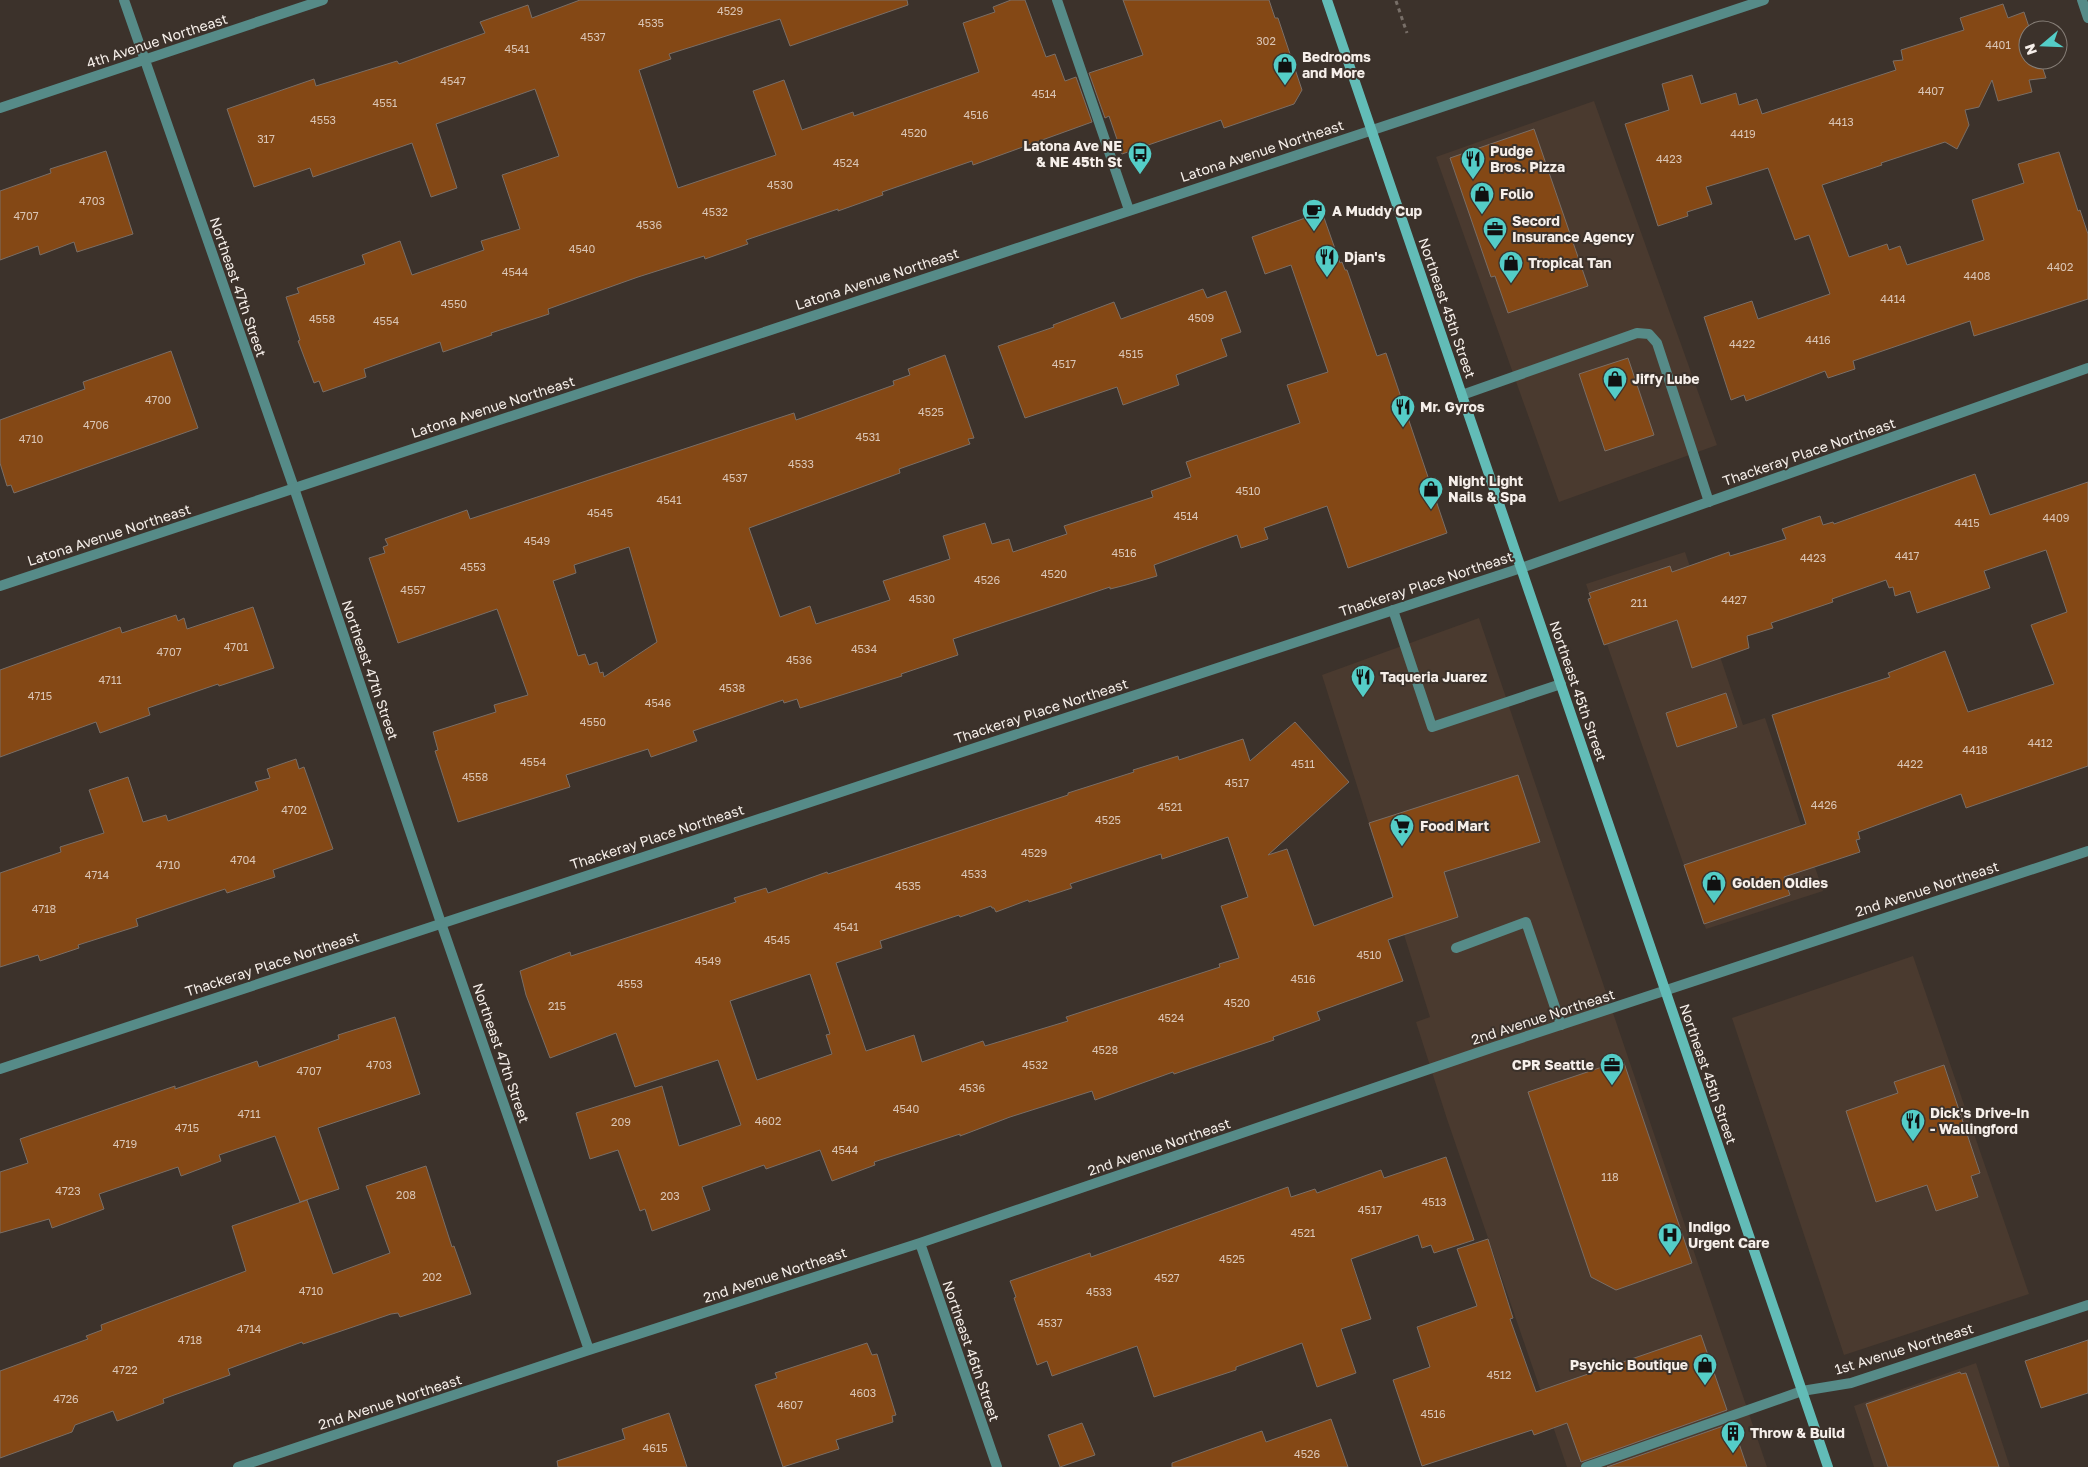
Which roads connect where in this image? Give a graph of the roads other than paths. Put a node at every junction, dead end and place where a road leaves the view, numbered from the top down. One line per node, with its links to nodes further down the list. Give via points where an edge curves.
1 (124, 0): 8 (street, Northeast 47th Street)
2 (323, 0): 8 (street, 4th Avenue Northeast)
3 (1057, 0): 11 (street)
4 (1328, 0): 10 (main road, Northeast 45th Street)
5 (1764, 0): 10 (street, Latona Avenue Northeast)
6 (2082, 0): 7 (street)
7 (2088, 18)
8 (144, 60): 9 (street, 4th Avenue Northeast); 14 (street, Northeast 47th Street)
9 (0, 108)
10 (1371, 129): 11 (street, Latona Avenue Northeast); 13 (main road, Northeast 45th Street)
11 (1129, 210): 14 (street, Latona Avenue Northeast)
12 (2088, 368): 15 (street, Thackeray Place Northeast)
13 (1462, 395): 15 (street, via 1637,333 1649,334 1657,343); 16 (main road, Northeast 45th Street)
14 (294, 488): 17 (street, Latona Avenue Northeast); 21 (street, Northeast 47th Street)
15 (1709, 502): 16 (street, Thackeray Place Northeast)
16 (1521, 568): 18 (street, Thackeray Place Northeast); 19 (main road, Northeast 45th Street)
17 (0, 586)
18 (1393, 610): 19 (street, via 1432,727); 21 (street, Thackeray Place Northeast)
19 (1561, 684): 23 (main road, Northeast 45th Street)
20 (2088, 851): 23 (street, 2nd Avenue Northeast)
21 (441, 923): 25 (street, Thackeray Place Northeast); 28 (street, Northeast 47th Street)
22 (1456, 948): 24 (street, via 1526,922)
23 (1665, 991): 24 (street, 2nd Avenue Northeast); 29 (main road, Northeast 45th Street)
24 (1561, 1025): 26 (street, 2nd Avenue Northeast)
25 (0, 1069)
26 (920, 1243): 28 (street, 2nd Avenue Northeast); 31 (street, Northeast 46th Street)
27 (2088, 1306): 29 (street, 1st Avenue Northeast, via 1850,1383)
28 (589, 1350): 30 (street, 2nd Avenue Northeast)
29 (1802, 1390): 32 (street, 1st Avenue Northeast); 33 (main road, Northeast 45th Street)
30 (238, 1467)
31 (996, 1467)
32 (1586, 1467)
33 (1828, 1467)

